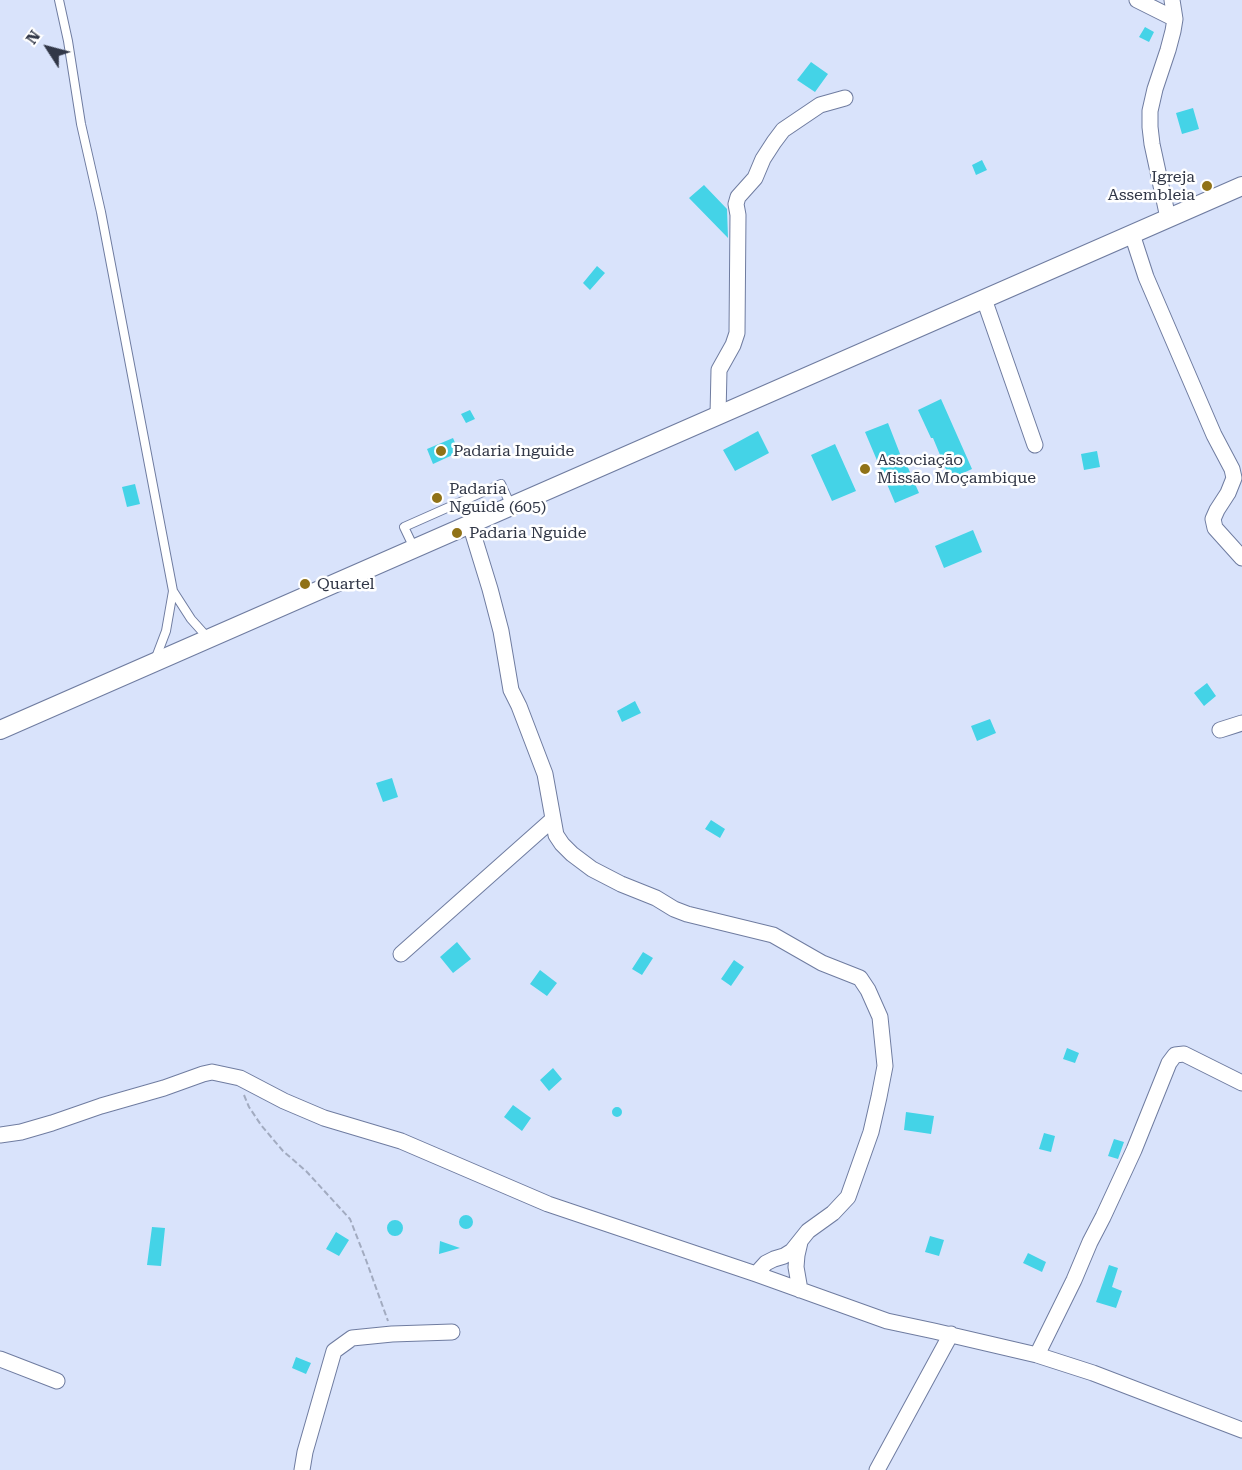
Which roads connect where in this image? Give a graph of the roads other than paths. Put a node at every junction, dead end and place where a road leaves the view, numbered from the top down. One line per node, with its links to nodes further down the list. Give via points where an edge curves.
1 (59, 0): 15 (lane)
2 (1137, 0): 3 (street)
3 (1175, 7): 6 (street, via 1149,127)
4 (845, 98): 9 (street, via 820,105 783,130 755,178 738,197 737,333 719,370)
5 (1242, 186): 6 (street)
6 (1168, 218): 7 (street)
7 (1132, 234): 8 (street); 14 (street, via 1146,277 1232,469 1234,478 1213,519 1215,528)
8 (984, 299): 9 (street); 10 (street)
9 (718, 415): 11 (street)
10 (1035, 445)
11 (511, 506): 12 (street); 13 (lane, via 501,484 404,527)
12 (470, 524): 13 (street); 21 (street, via 501,631 511,690 545,774)
13 (414, 548): 16 (street)
14 (1242, 558)
15 (173, 591): 16 (lane); 17 (lane, via 166,631)
16 (208, 639): 17 (street)
17 (155, 662): 19 (street)
18 (1242, 723): 20 (street)
19 (0, 730)
20 (1220, 730)
21 (553, 819): 22 (street); 25 (street, via 562,844 592,869 687,914 773,935 822,963 860,978 868,990 880,1017 885,1066 871,1132 848,1197)
22 (401, 954)
23 (1242, 1083): 30 (street, via 1184,1054 1175,1055)
24 (0, 1135): 26 (street, via 52,1123 212,1072 240,1078 324,1118 401,1141 548,1204)
25 (801, 1239): 26 (street, via 792,1251 766,1263); 27 (street, via 796,1267)
26 (756, 1274): 27 (street)
27 (800, 1290): 29 (street, via 887,1321)
28 (452, 1332): 34 (street, via 352,1338 334,1351)
29 (951, 1334): 30 (street); 35 (street)
30 (1037, 1355): 33 (street)
31 (0, 1359): 32 (street)
32 (57, 1381)
33 (1242, 1430)
34 (302, 1470)
35 (877, 1470)

